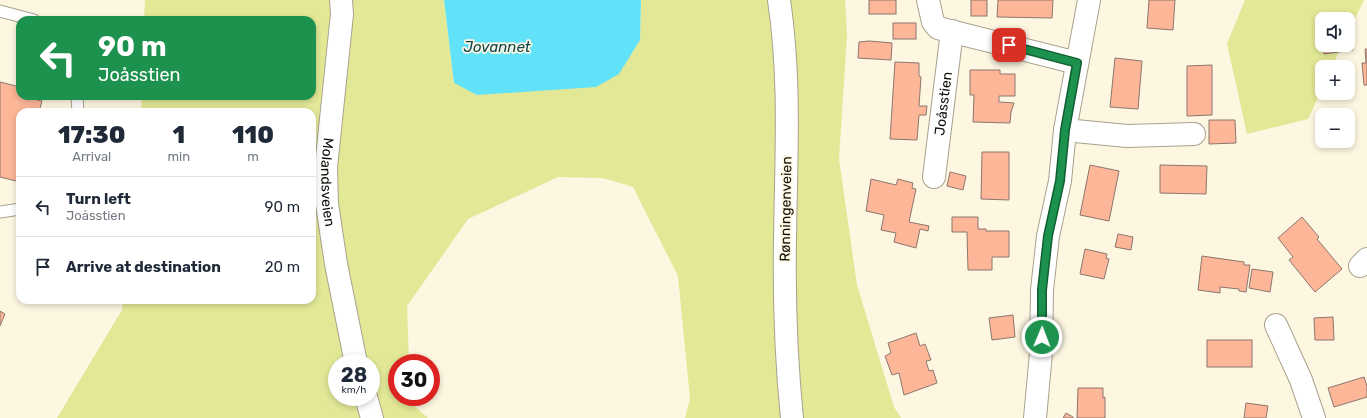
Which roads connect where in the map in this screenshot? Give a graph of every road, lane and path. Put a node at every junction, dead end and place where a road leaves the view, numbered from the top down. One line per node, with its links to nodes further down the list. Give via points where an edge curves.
1 (341, 0): 15 (street, Molandsveien, via 342,14 326,167 327,204)
2 (778, 0): 18 (street, Rønningenveien, via 784,35 788,126 785,335)
3 (928, 0): 7 (street, via 933,22 938,28)
4 (1089, 0): 8 (street)
5 (0, 11): 6 (lane)
6 (19, 16)
7 (952, 31): 8 (street); 11 (street, Joåsstien)
8 (1077, 63): 9 (street)
9 (1065, 130): 10 (street, via 1127,136); 19 (street, via 1060,181 1048,236 1042,290 1041,353)
10 (1194, 134)
11 (934, 177)
12 (16, 210): 13 (lane)
13 (0, 212)
14 (1276, 326): 20 (street, via 1301,380)
15 (354, 354)
16 (369, 406): 17 (street)
17 (372, 418)
18 (792, 418)
19 (1035, 418)
20 (1314, 418)

